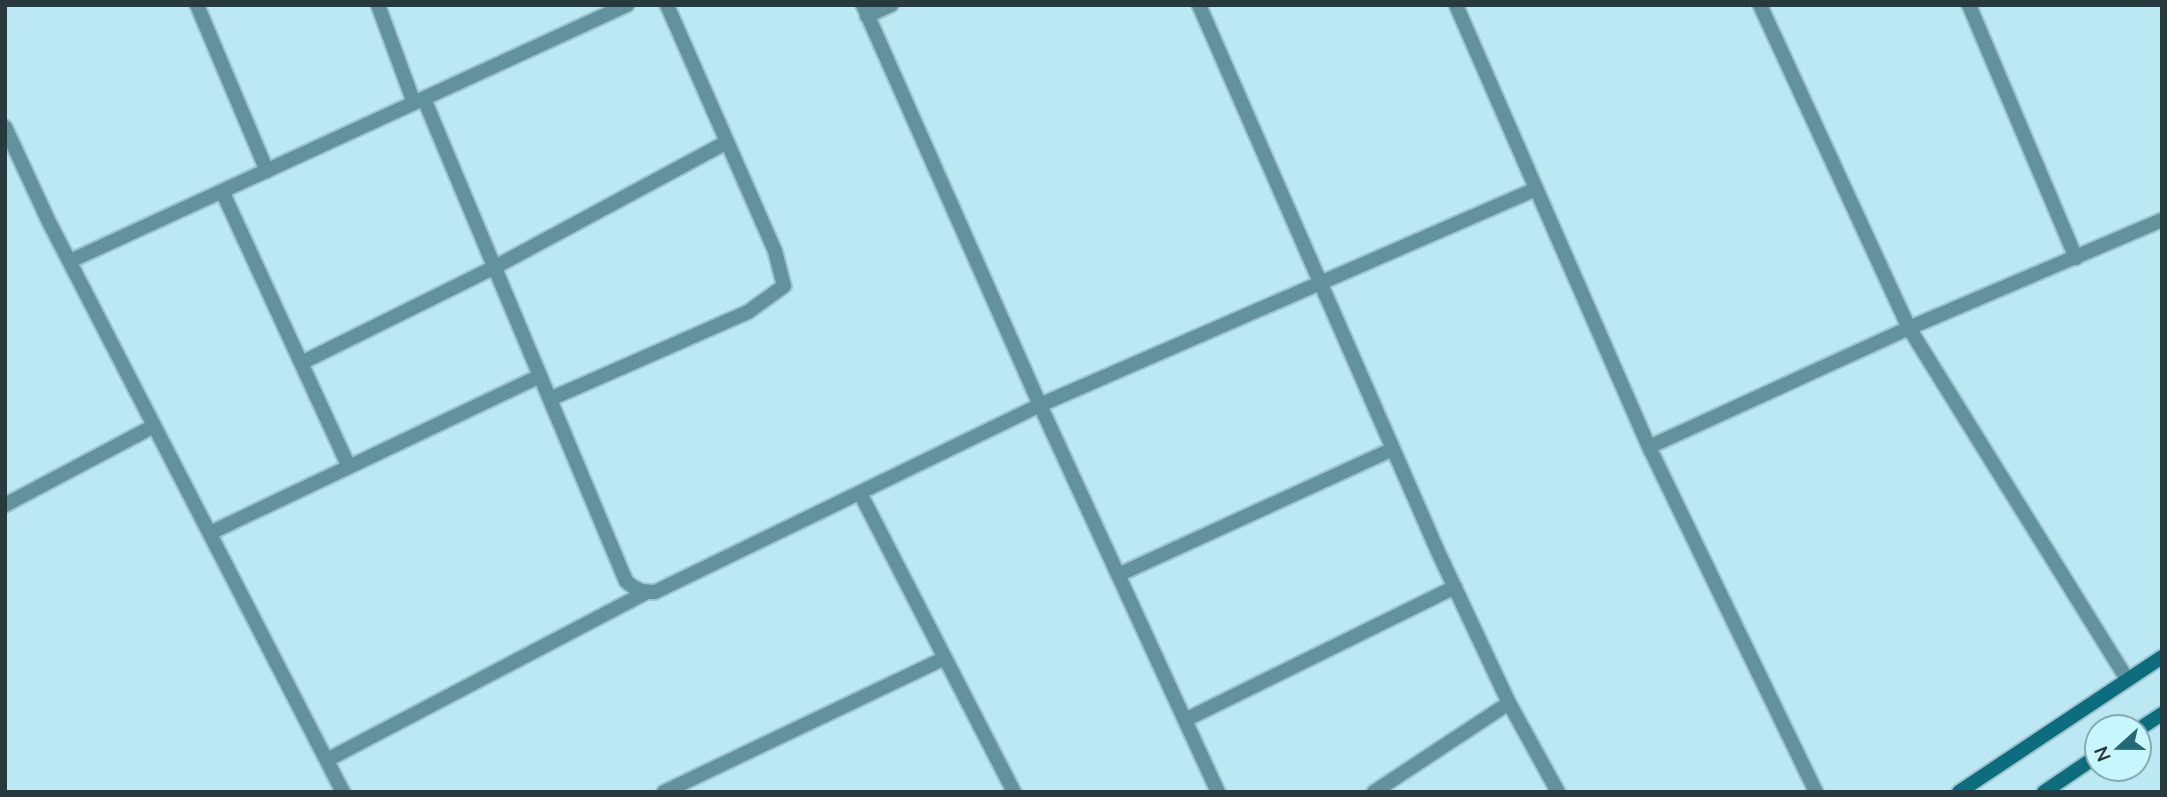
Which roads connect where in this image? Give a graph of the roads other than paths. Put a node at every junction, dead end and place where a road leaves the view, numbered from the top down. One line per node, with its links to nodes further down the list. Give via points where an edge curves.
1 (197, 5): 14 (street)
2 (378, 5): 11 (street)
3 (627, 5): 11 (street)
4 (667, 5): 13 (street)
5 (891, 5): 10 (street)
6 (1199, 5): 21 (street)
7 (1456, 5): 15 (street)
8 (1760, 5): 22 (street)
9 (1969, 5): 18 (street)
10 (865, 11): 26 (street)
11 (419, 101): 14 (street); 20 (street)
12 (5, 127): 19 (street)
13 (727, 142): 20 (street); 25 (street, via 775,251 784,286 748,312)
14 (267, 171): 16 (street)
15 (1536, 189): 21 (street); 28 (street)
16 (222, 191): 19 (street); 23 (street)
17 (2162, 220): 18 (street)
18 (2076, 258): 22 (street)
19 (70, 261): 27 (street)
20 (495, 267): 23 (street); 24 (street)
21 (1321, 284): 26 (street); 29 (street)
22 (1909, 328): 28 (street); 39 (street)
23 (302, 363): 30 (street)
24 (540, 376): 25 (street); 30 (street)
25 (550, 399): 36 (street, via 625,581 635,590)
26 (1040, 405): 31 (street); 34 (street)
27 (154, 426): 32 (street); 33 (street)
28 (1649, 447): 50 (street)
29 (1393, 449): 34 (street); 35 (street)
30 (349, 467): 33 (street)
31 (860, 493): 36 (street); 38 (street)
32 (5, 505)
33 (210, 533): 42 (street)
34 (1118, 575): 41 (street)
35 (1455, 586): 40 (street); 41 (street)
36 (647, 592): 42 (street)
37 (2162, 657): 39 (main road)
38 (945, 658): 45 (street); 46 (street)
39 (2127, 679): 51 (main road)
40 (1509, 703): 48 (street); 49 (street)
41 (1185, 720): 47 (street)
42 (327, 760): 44 (street)
43 (2083, 766): 52 (main road)
44 (342, 791)
45 (664, 792)
46 (1014, 792)
47 (1218, 792)
48 (1374, 792)
49 (1558, 792)
50 (1816, 792)
51 (1959, 792)
52 (2044, 792)

